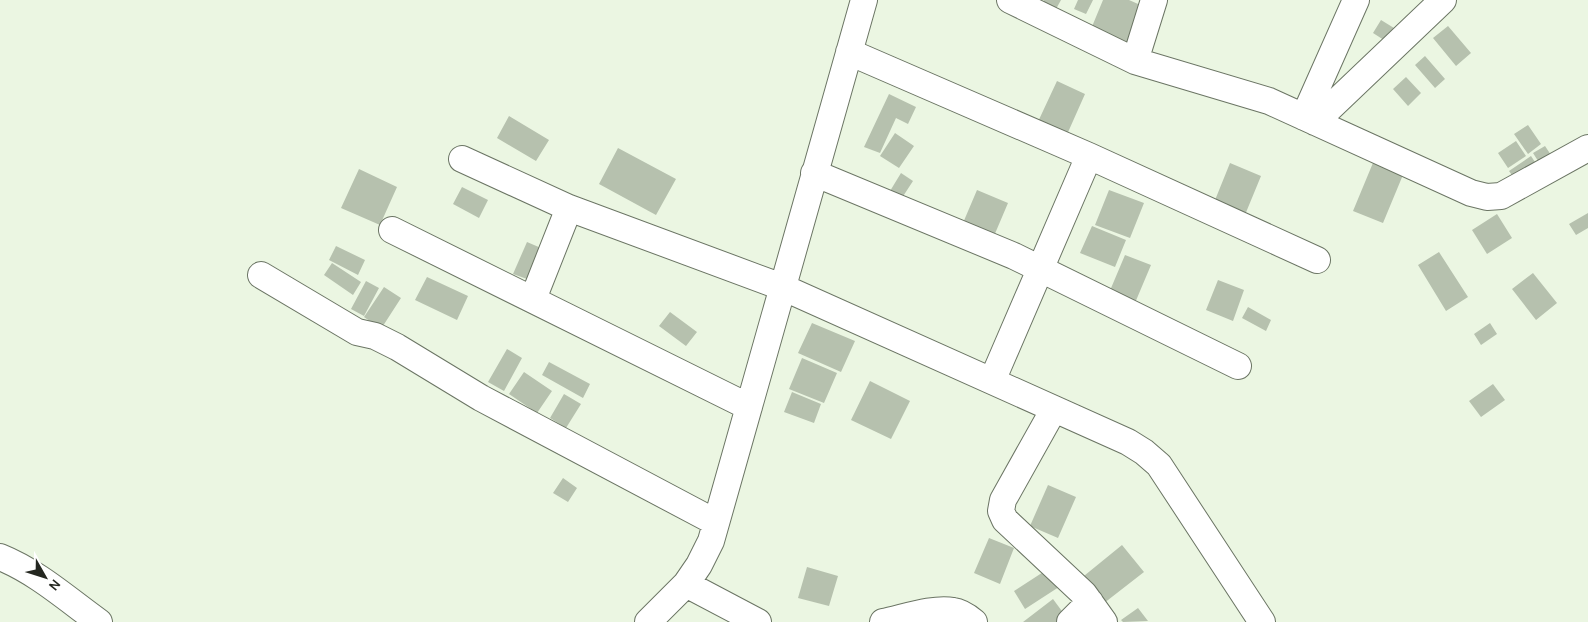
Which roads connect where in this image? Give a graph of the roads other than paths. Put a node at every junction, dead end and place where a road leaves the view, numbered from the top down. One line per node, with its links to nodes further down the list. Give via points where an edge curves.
1 (864, 0): 6 (street)
2 (1010, 0): 7 (street)
3 (1154, 0): 7 (street)
4 (1356, 0): 8 (street)
5 (1443, 0): 8 (street)
6 (849, 52): 10 (street); 12 (street)
7 (1135, 61): 8 (street, via 1269,101)
8 (1310, 120): 9 (street, via 1471,193 1488,197 1501,196)
9 (1588, 148)
10 (1089, 156): 15 (street); 16 (street)
11 (462, 158): 13 (street)
12 (814, 173): 16 (street); 18 (street)
13 (569, 208): 18 (street); 19 (street)
14 (392, 230): 19 (street)
15 (1316, 260)
16 (1041, 269): 20 (street); 21 (street)
17 (261, 275): 24 (street, via 357,332 375,336 397,347 481,398)
18 (782, 287): 21 (street); 22 (street)
19 (533, 299): 22 (street)
20 (1238, 366)
21 (992, 381): 23 (street)
22 (749, 407): 24 (street)
23 (1054, 409): 27 (street, via 1003,500 1001,510 1005,520 1084,594); 28 (street, via 1128,442 1159,465)
24 (715, 522): 26 (street, via 700,565)
25 (0, 558): 29 (street, via 38,577)
26 (686, 584): 30 (street); 31 (street)
27 (1097, 612): 34 (street)
28 (1260, 621)
29 (99, 622)
30 (648, 622)
31 (758, 622)
32 (883, 622): 33 (street, via 936,610 954,611)
33 (974, 622)
34 (1070, 622)

